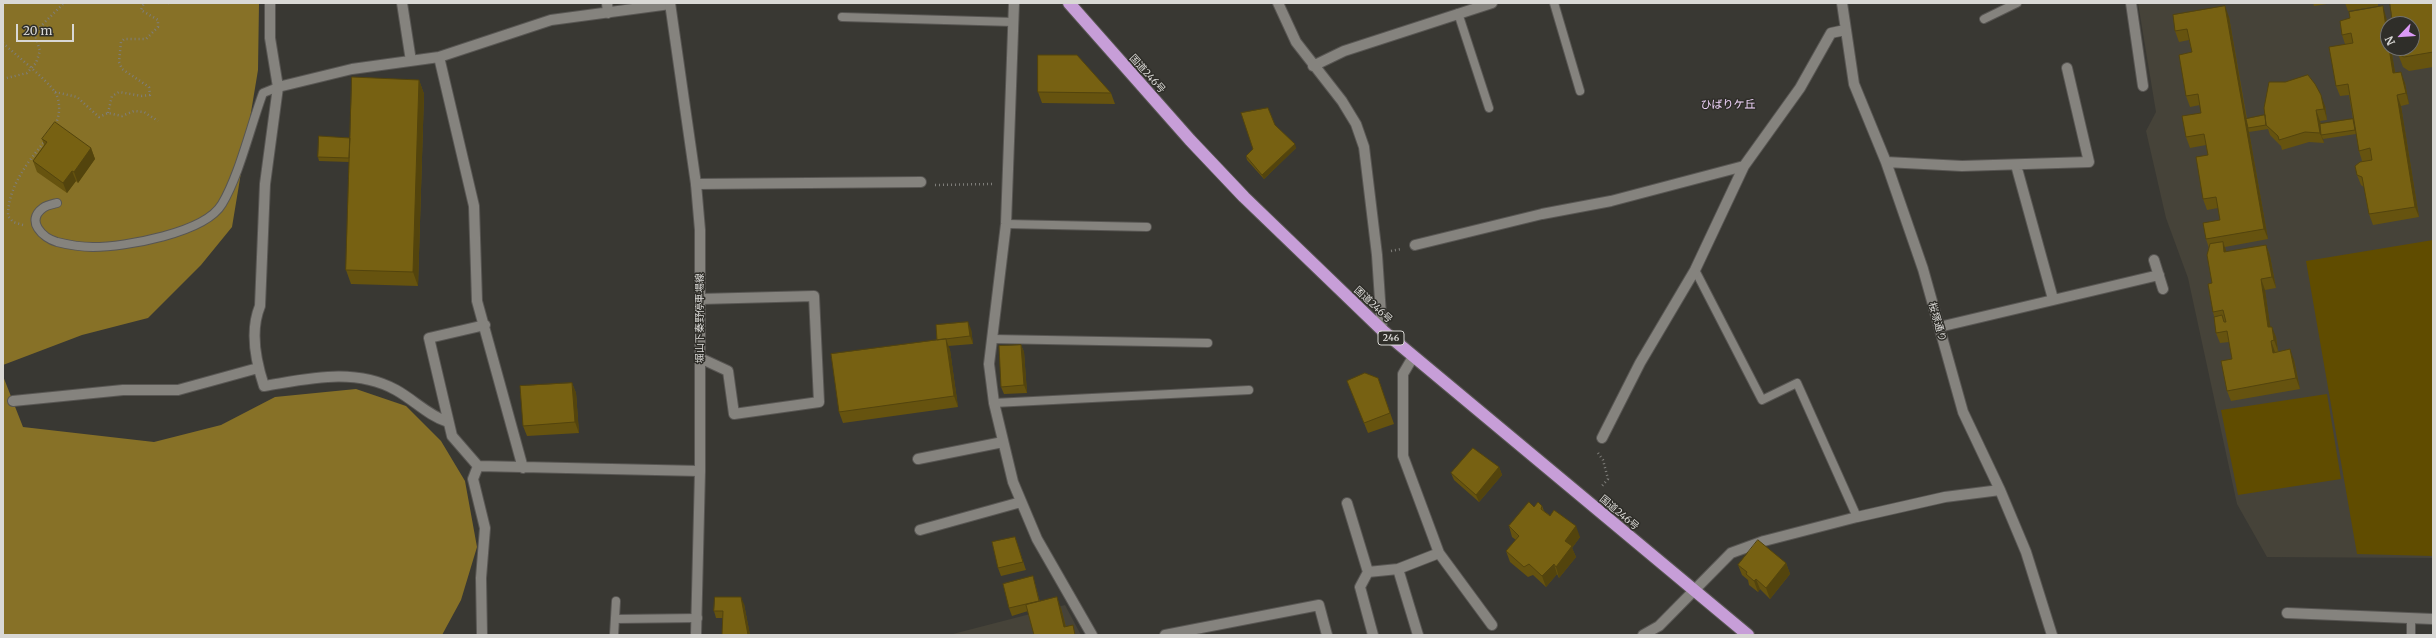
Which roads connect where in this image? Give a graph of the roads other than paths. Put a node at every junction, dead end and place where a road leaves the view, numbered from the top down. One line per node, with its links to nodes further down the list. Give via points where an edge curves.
1 (270, 3): 23 (street, via 270,38)
2 (402, 3): 19 (street)
3 (670, 3): 12 (street); 30 (street, 堀山下秦野停車場線)
4 (1014, 3): 16 (street)
5 (1069, 3): 43 (highway, 国道246号 / 246, via 1206,157)
6 (1278, 3): 20 (street, via 1296,42)
7 (1492, 3): 13 (street)
8 (1554, 3): 24 (lane)
9 (1842, 3): 17 (street, 桜塚通り)
10 (2017, 3): 15 (lane)
11 (2131, 3): 22 (street)
12 (607, 8): 18 (street, via 551,20)
13 (1458, 13): 20 (street, via 1344,51); 25 (lane)
14 (842, 17): 16 (lane)
15 (1984, 19)
16 (1013, 22): 32 (street)
17 (1845, 30): 26 (street, 桜塚通り, via 1854,84); 28 (street, via 1831,33 1800,88)
18 (439, 57): 19 (street); 41 (street, via 474,206 477,301)
19 (411, 61): 23 (street, via 352,70)
20 (1313, 66): 43 (street, via 1342,101 1356,124 1364,147 1377,255)
21 (2067, 68): 27 (street, via 2089,162)
22 (2143, 86)
23 (278, 87): 31 (lane, via 263,93 222,205 211,216 192,226 143,241 94,247 73,246 41,234 36,225 36,215 43,208); 48 (street, via 265,184 260,306 254,319)
24 (1580, 91)
25 (1489, 108)
26 (1886, 162): 27 (street, via 1962,166); 42 (street, 桜塚通り, via 1923,269)
27 (2016, 165): 40 (street)
28 (1744, 166): 34 (street, via 1611,201 1542,214); 36 (street)
29 (925, 183): 30 (street)
30 (696, 184): 39 (street, 堀山下秦野停車場線, via 700,230)
31 (57, 203)
32 (1006, 224): 33 (lane); 44 (street)
33 (1147, 227)
34 (1415, 245)
35 (2154, 260): 37 (street)
36 (1695, 270): 53 (street, via 1640,363); 62 (lane, via 1762,400 1797,384)
37 (2159, 274): 38 (street); 40 (street)
38 (2163, 289)
39 (700, 299): 46 (street, 堀山下秦野停車場線); 46 (street, via 814,296 819,402 734,414 728,371)
40 (2053, 299): 42 (street)
41 (485, 325): 52 (street, via 429,338); 57 (street)
42 (1939, 327): 59 (street, 桜塚通り, via 1963,412)
43 (1382, 330): 47 (highway, 国道246号 / 246)
44 (992, 339): 45 (lane); 51 (street, via 989,364)
45 (1208, 343)
46 (700, 358): 58 (street, 堀山下秦野停車場線)
47 (1413, 358): 64 (street, via 1404,374 1403,456); 67 (highway, 国道246号 / 246)
48 (258, 368): 50 (street, via 178,390 123,390); 52 (street, via 264,386 324,376 354,376 385,384 413,399 435,418)
49 (1249, 390): 51 (lane)
50 (13, 401)
51 (994, 403): 54 (street)
52 (448, 422): 56 (street, via 452,436)
53 (1602, 438)
54 (1003, 442): 55 (street); 60 (street)
55 (918, 459)
56 (478, 466): 57 (street); 75 (street, via 473,479 485,528 481,578)
57 (523, 468): 58 (street)
58 (700, 471): 71 (street, 堀山下秦野停車場線)
59 (2000, 490): 62 (street, via 1945,497); 85 (street, 桜塚通り, via 2026,552)
60 (1021, 502): 63 (street); 78 (street, via 1037,539)
61 (1347, 503): 66 (street)
62 (1857, 517): 67 (street, via 1764,541 1731,553)
63 (920, 530)
64 (1440, 554): 65 (street); 74 (street)
65 (1398, 569): 66 (street); 82 (street)
66 (1368, 572): 81 (street, via 1360,588)
67 (1694, 591): 83 (street, via 1659,626); 84 (highway, 国道246号 / 246)
68 (616, 601): 70 (lane)
69 (2287, 613): 72 (street)
70 (615, 618): 71 (lane); 76 (lane)
71 (698, 618): 77 (street, 堀山下秦野停車場線)
72 (2411, 619): 73 (street); 86 (lane)
73 (2433, 619)
74 (1492, 625)
75 (482, 635)
76 (614, 635)
77 (696, 635)
78 (1092, 635)
79 (1166, 635): 80 (street, via 1319,605)
80 (1327, 635)
81 (1373, 635)
82 (1418, 635)
83 (1643, 635)
84 (1748, 635)
85 (2052, 635)
86 (2411, 635)

